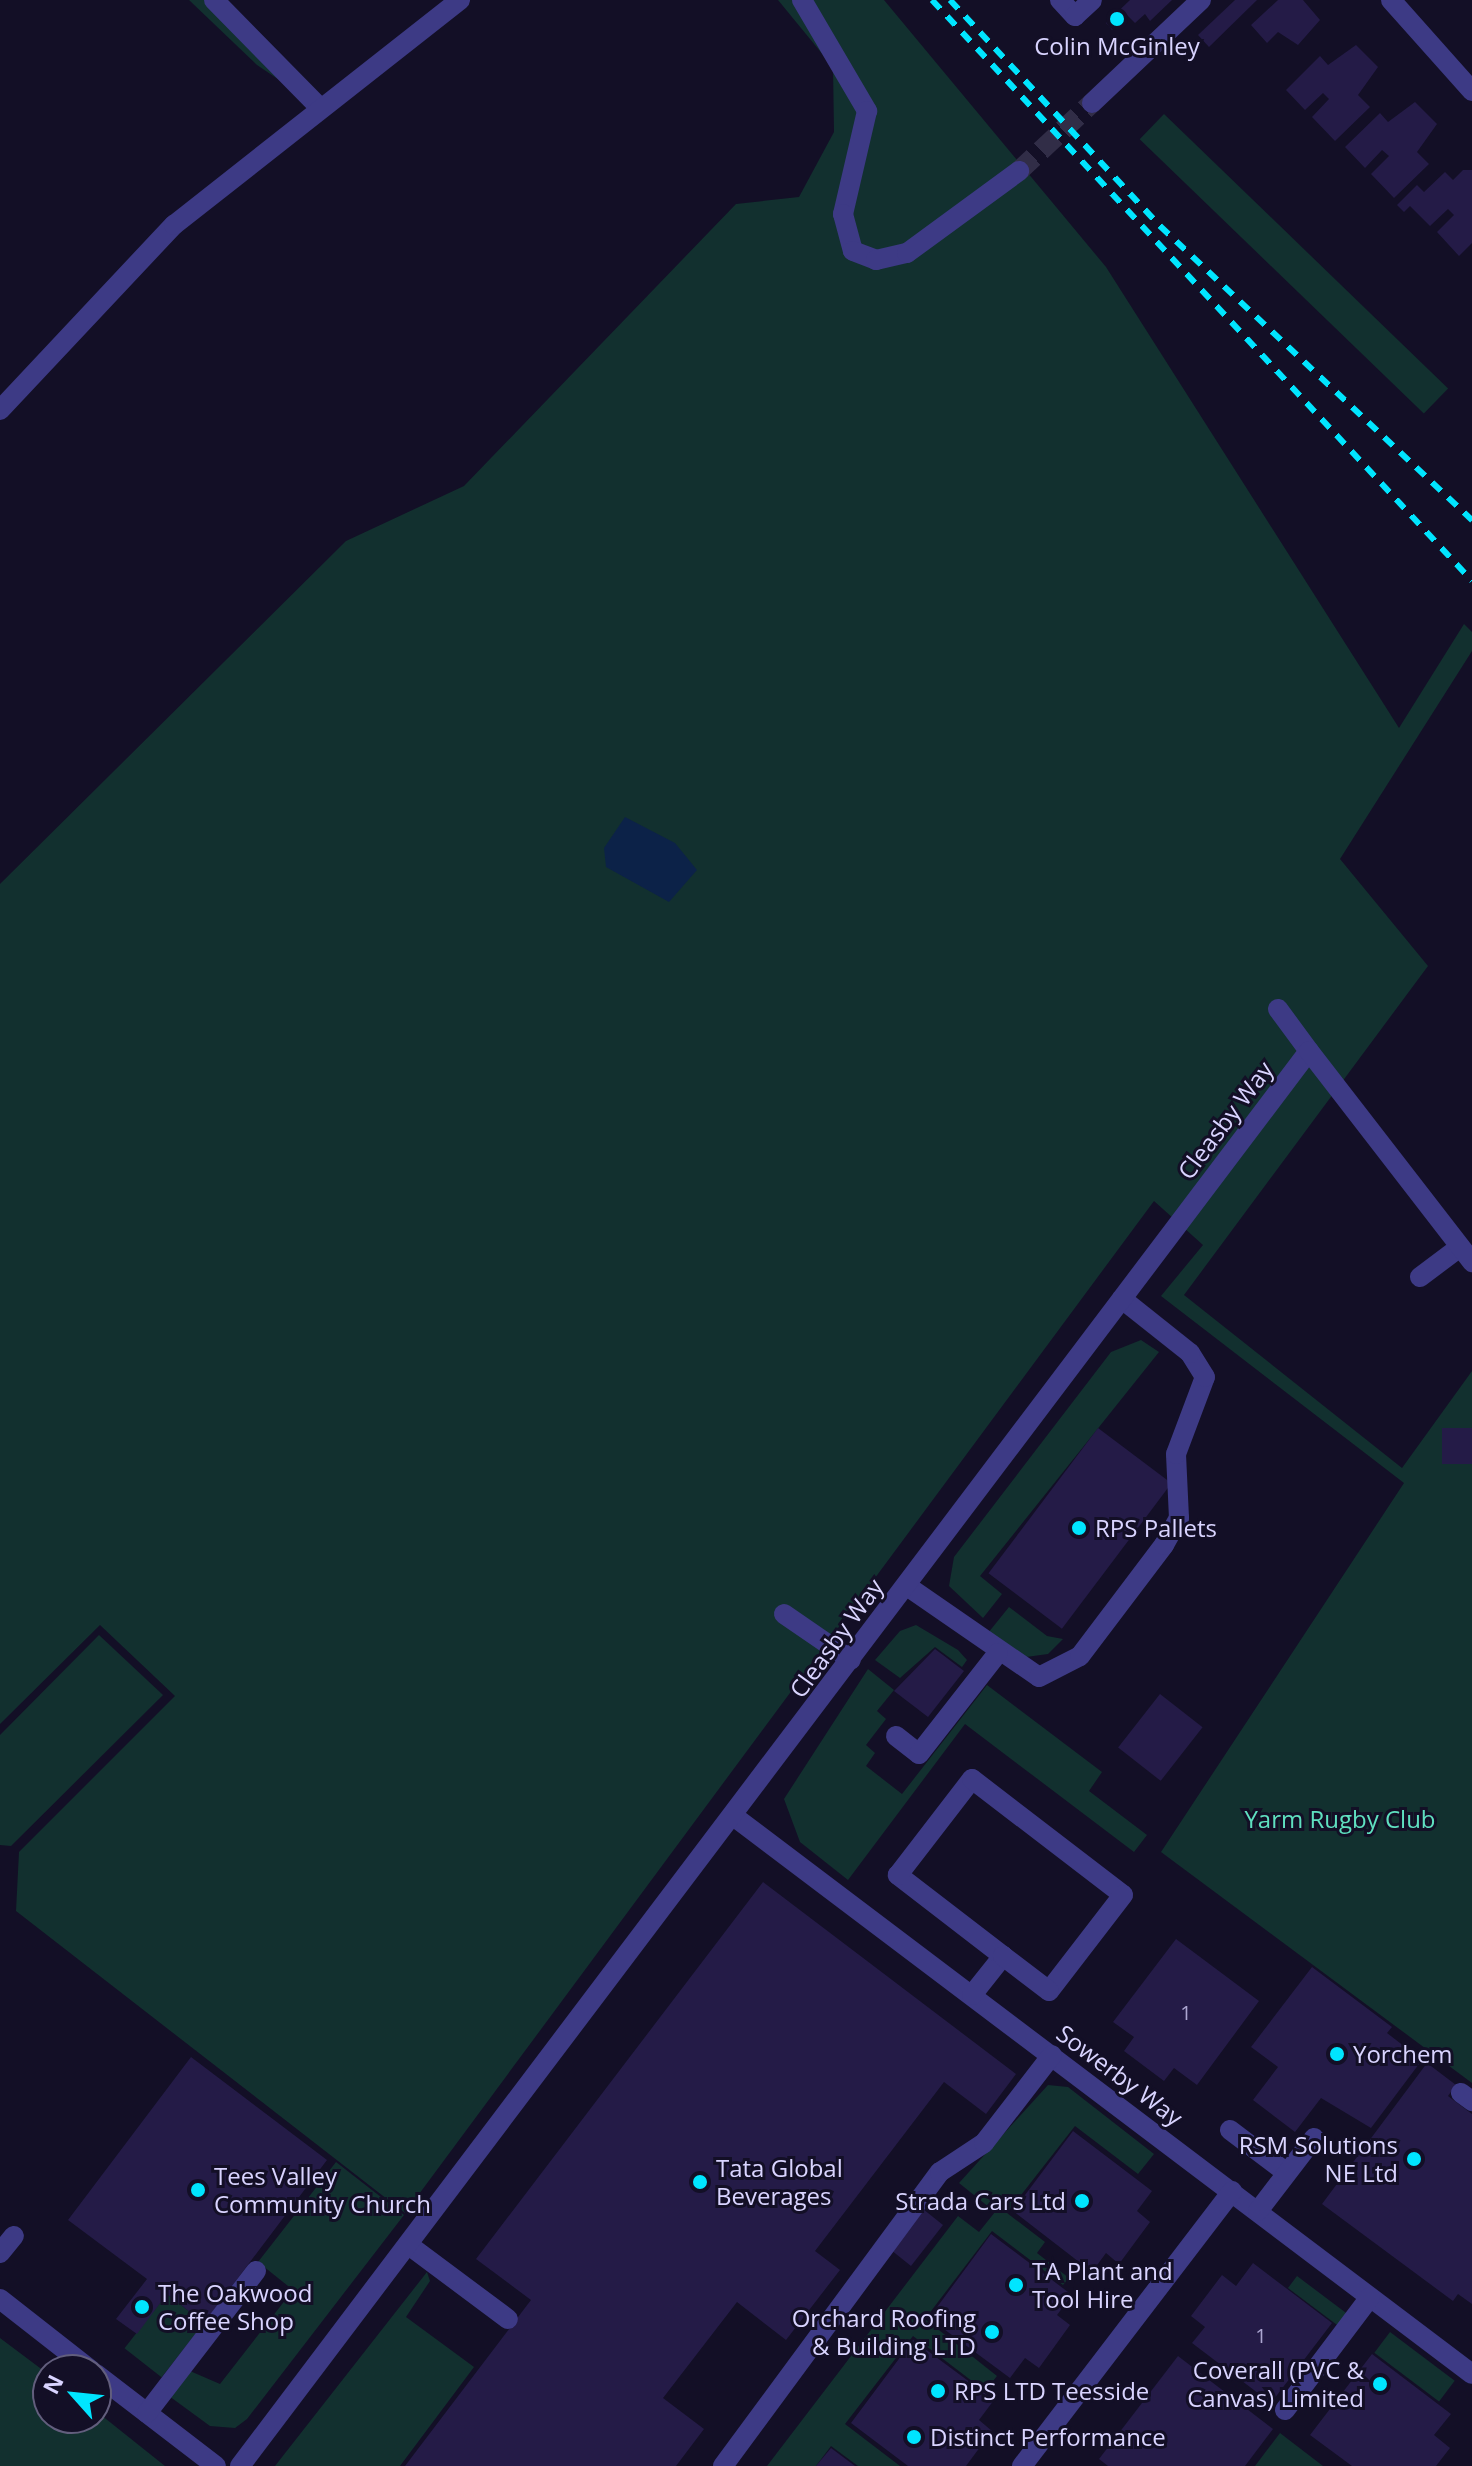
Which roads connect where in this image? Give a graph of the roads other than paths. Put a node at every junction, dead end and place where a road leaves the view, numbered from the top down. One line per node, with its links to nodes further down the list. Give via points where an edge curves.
1 (214, 0): 10 (street)
2 (460, 0): 10 (street)
3 (802, 0): 11 (street, via 867,111 843,214 853,251 876,260 907,253)
4 (1060, 0): 5 (street, via 1075,16)
5 (1092, 0)
6 (1201, 0): 9 (street)
7 (1391, 0): 8 (street)
8 (1472, 91)
9 (1092, 103)
10 (318, 106): 12 (street, via 174,225)
11 (1019, 171)
12 (0, 410)
13 (1278, 1009): 14 (street)
14 (1309, 1051): 15 (street); 17 (street, Cleasby Way)
15 (1466, 1254): 16 (street)
16 (1420, 1277)
17 (1122, 1299): 18 (street, Cleasby Way); 20 (street, via 1202,1365 1202,1397 1176,1454 1179,1518 1080,1656 1039,1677)
18 (907, 1586): 20 (street); 21 (street, Cleasby Way)
19 (784, 1614): 21 (street)
20 (998, 1653): 22 (street, via 919,1754)
21 (851, 1660): 23 (street, Cleasby Way)
22 (896, 1736)
23 (736, 1818): 25 (street, Sowerby Way); 33 (street, Cleasby Way)
24 (1003, 1956): 24 (street, via 898,1875 972,1779 1123,1895 1049,1991); 25 (street)
25 (972, 1995): 26 (street, Sowerby Way)
26 (1052, 2055): 30 (street, Sowerby Way); 46 (street, via 984,2143 940,2172)
27 (1230, 2130): 29 (street)
28 (1314, 2138): 29 (street)
29 (1287, 2173): 31 (street)
30 (1232, 2191): 31 (street, Sowerby Way); 47 (street)
31 (1258, 2211): 36 (street, Sowerby Way)
32 (14, 2236): 34 (street)
33 (410, 2246): 38 (street); 45 (street, Cleasby Way)
34 (0, 2253)
35 (256, 2271): 43 (street)
36 (1370, 2297): 40 (street, Sowerby Way); 42 (street)
37 (0, 2299): 39 (street)
38 (508, 2319)
39 (71, 2354)
40 (1468, 2364)
41 (112, 2386): 43 (street)
42 (1285, 2410)
43 (147, 2413): 44 (street)
44 (216, 2466)
45 (240, 2466)
46 (723, 2466)
47 (1022, 2466)

